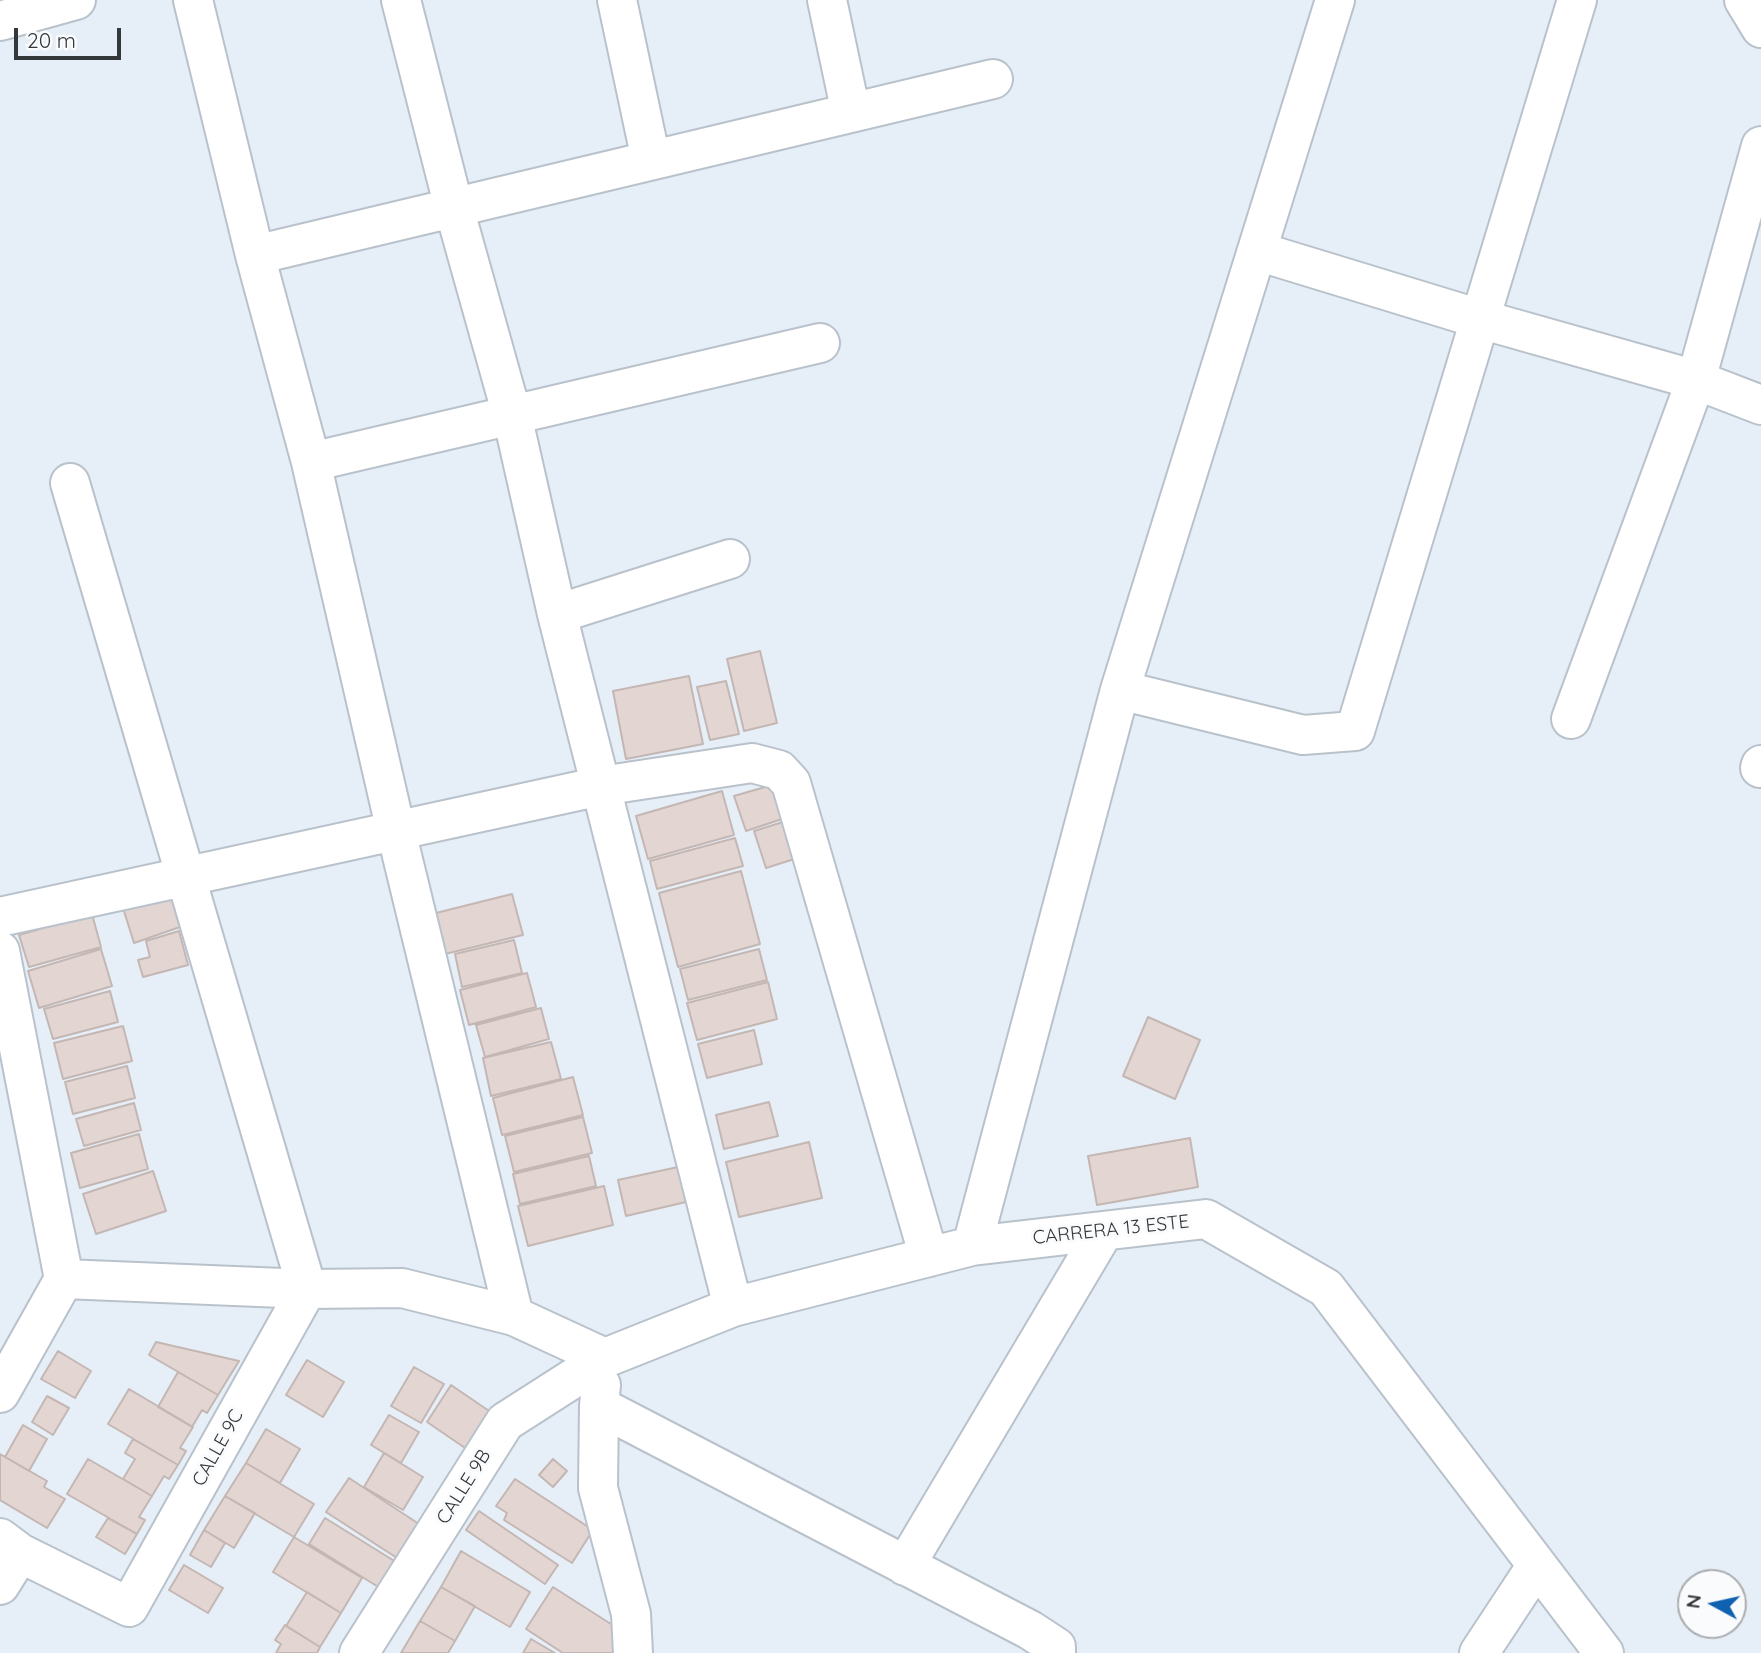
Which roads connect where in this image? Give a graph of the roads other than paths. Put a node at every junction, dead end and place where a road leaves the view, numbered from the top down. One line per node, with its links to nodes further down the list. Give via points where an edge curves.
1 (76, 0): 9 (street)
2 (193, 0): 17 (street)
3 (401, 0): 15 (street)
4 (617, 0): 14 (street)
5 (827, 0): 12 (street)
6 (1335, 0): 16 (street)
7 (1577, 0): 18 (street)
8 (1744, 0): 10 (street)
9 (0, 21)
10 (1761, 27)
11 (993, 79): 12 (street)
12 (851, 113): 14 (street)
13 (1761, 145): 20 (street)
14 (651, 160): 15 (street)
15 (454, 208): 17 (street); 22 (street)
16 (1257, 251): 18 (street); 27 (street)
17 (255, 255): 23 (street)
18 (1480, 319): 20 (street); 27 (street, via 1355,731 1303,735)
19 (820, 343): 22 (street)
20 (1696, 380): 21 (street); 28 (street)
21 (1761, 405)
22 (512, 415): 23 (street); 26 (street)
23 (311, 462): 30 (street)
24 (70, 483): 31 (street)
25 (730, 559): 26 (street)
26 (557, 614): 29 (street)
27 (1120, 690): 35 (street)
28 (1571, 719)
29 (601, 786): 30 (street); 36 (street, via 752,763 779,770 791,783); 39 (street)
30 (396, 831): 31 (street); 40 (street)
31 (184, 877): 32 (street); 38 (street)
32 (0, 917)
33 (0, 951): 37 (street)
34 (1104, 1231): 35 (street, CARRERA 13 ESTE); 45 (street, CARRERA 13 ESTE, via 1206,1219 1326,1288); 46 (street)
35 (972, 1246): 36 (street, CARRERA 13 ESTE)
36 (929, 1256): 39 (street, CARRERA 13 ESTE)
37 (64, 1279): 38 (street); 42 (street)
38 (307, 1289): 40 (street, via 402,1289); 44 (street, CALLE 9C, via 129,1606)
39 (733, 1307): 41 (street, CARRERA 13 ESTE)
40 (514, 1316): 41 (street)
41 (604, 1359): 43 (street); 48 (street, CALLE 9B, via 505,1422)
42 (0, 1393)
43 (599, 1406): 46 (street); 49 (street, via 598,1488 631,1614)
44 (10, 1546): 47 (street)
45 (1537, 1565): 51 (street); 52 (street, CARRERA 13 ESTE)
46 (905, 1566): 50 (street, via 1030,1630 1056,1647)
47 (0, 1586)
48 (359, 1653)
49 (634, 1653)
50 (1056, 1653)
51 (1479, 1653)
52 (1604, 1653)

